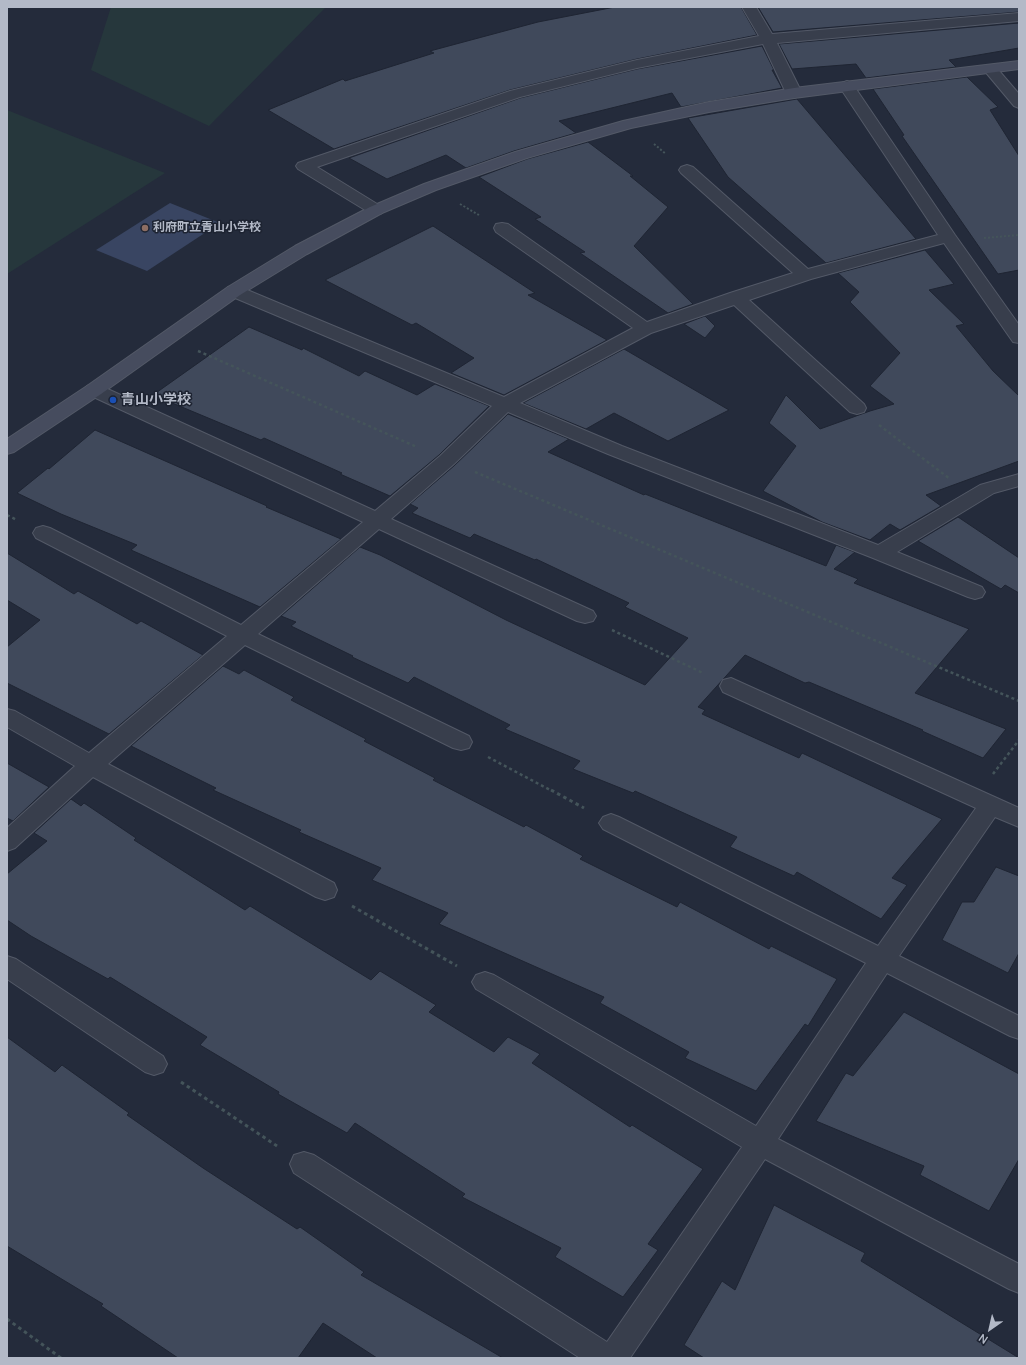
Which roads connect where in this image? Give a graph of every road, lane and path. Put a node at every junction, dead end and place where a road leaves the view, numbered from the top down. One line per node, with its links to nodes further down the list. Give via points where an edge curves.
1 (749, 7): 3 (street)
2 (1019, 17): 3 (street)
3 (768, 40): 7 (street); 12 (street, via 637,64 515,94 304,166)
4 (1019, 65): 5 (street)
5 (990, 69): 6 (street); 8 (street)
6 (847, 86): 7 (street); 14 (street)
7 (794, 93): 9 (street, via 708,107)
8 (1019, 103)
9 (628, 124): 10 (path); 11 (street)
10 (687, 170): 15 (street)
11 (430, 187): 12 (street); 13 (path)
12 (376, 210): 16 (street, via 300,250)
13 (502, 228): 18 (street)
14 (948, 237): 15 (street); 20 (street)
15 (805, 275): 17 (street)
16 (234, 291): 19 (street); 22 (street)
17 (736, 298): 18 (street); 23 (street)
18 (645, 329): 22 (street)
19 (167, 338): 21 (street); 25 (path)
20 (1019, 338)
21 (94, 390): 24 (street); 28 (street)
22 (505, 404): 25 (street); 30 (street, via 614,450)
23 (857, 408): 27 (path)
24 (7, 448)
25 (447, 460): 28 (street); 35 (path)
26 (1019, 480): 27 (street, via 987,489)
27 (974, 497): 30 (street)
28 (378, 521): 32 (street); 33 (street)
29 (43, 533): 33 (street)
30 (880, 553): 31 (street)
31 (975, 592)
32 (585, 616): 34 (path)
33 (244, 636): 38 (street); 39 (street)
34 (731, 686): 40 (street)
35 (1019, 700)
36 (7, 717): 39 (street)
37 (1019, 740): 40 (path, via 993,774)
38 (461, 742): 42 (path)
39 (91, 765): 43 (street); 44 (street)
40 (991, 805): 41 (street); 45 (street)
41 (1019, 818)
42 (611, 823): 45 (street)
43 (7, 842)
44 (325, 890): 47 (path)
45 (882, 960): 48 (street); 50 (street)
46 (7, 966): 49 (street)
47 (485, 982): 50 (street)
48 (1019, 1028)
49 (154, 1064): 51 (path)
50 (760, 1143): 52 (street); 56 (street)
51 (304, 1164): 55 (street)
52 (1019, 1278)
53 (7, 1319): 54 (path)
54 (61, 1358)
55 (606, 1358)
56 (613, 1358)

